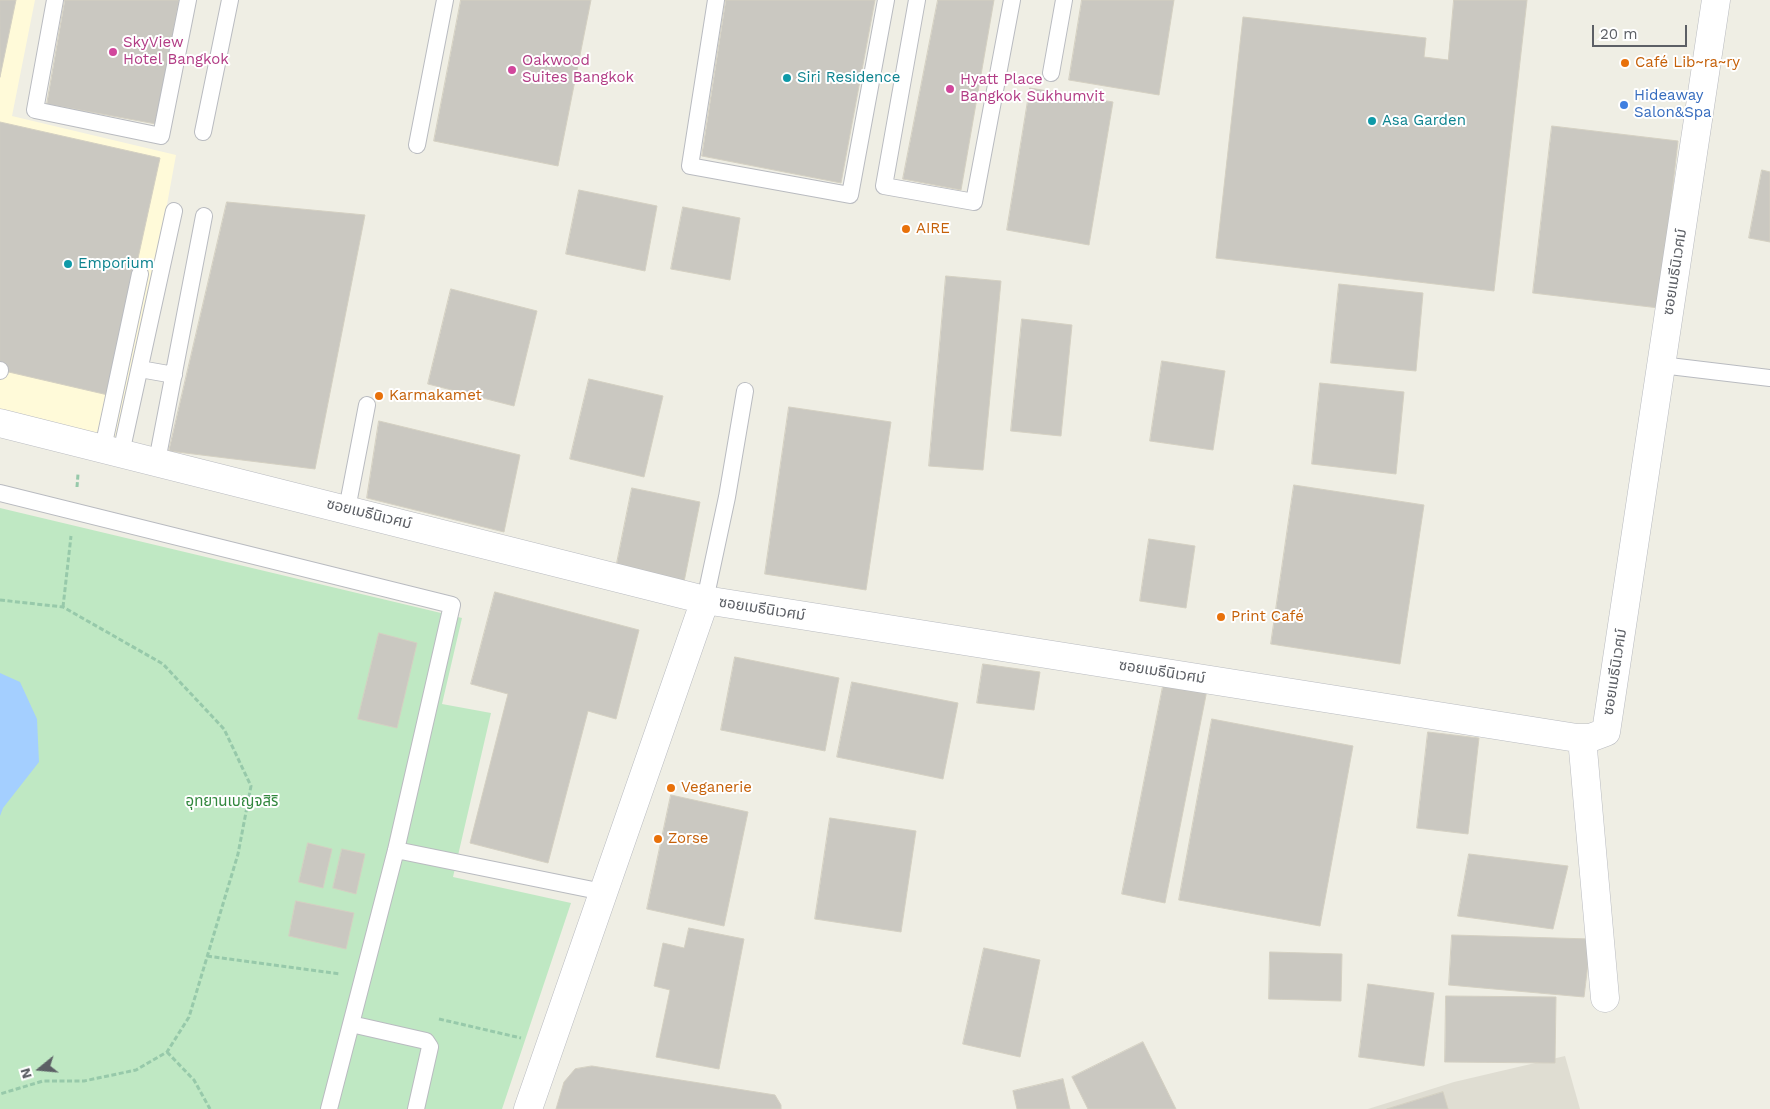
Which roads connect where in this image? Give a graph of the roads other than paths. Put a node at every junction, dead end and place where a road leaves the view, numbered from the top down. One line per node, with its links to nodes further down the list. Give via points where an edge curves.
1 (55, 0): 2 (lane, via 35,110 161,136)
2 (188, 0)
3 (230, 0): 12 (lane)
4 (445, 0): 13 (lane)
5 (716, 0): 6 (lane, via 690,166 850,195)
6 (886, 0)
7 (917, 0): 8 (lane, via 884,186 974,202)
8 (1012, 0)
9 (1064, 0): 11 (lane)
10 (1716, 0): 17 (street, ซอยเมธีนิเวศม์, via 1678,207)
11 (1051, 73)
12 (203, 132)
13 (417, 145)
14 (174, 212): 18 (lane)
15 (204, 216): 19 (lane)
16 (140, 274): 24 (lane)
17 (1661, 366): 20 (lane); 29 (street, ซอยเมธีนิเวศม์, via 1606,732)
18 (140, 369): 19 (lane); 24 (lane)
19 (174, 375): 25 (lane)
20 (1770, 378)
21 (744, 391): 28 (lane)
22 (367, 405): 27 (lane)
23 (0, 423): 24 (street, ซอยเมธีนิเวศม์)
24 (112, 450): 25 (street, ซอยเมธีนิเวศม์)
25 (157, 461): 27 (street, ซอยเมธีนิเวศม์)
26 (0, 493): 30 (lane, via 452,605)
27 (347, 509): 28 (street, ซอยเมธีนิเวศม์)
28 (705, 600): 29 (street, ซอยเมธีนิเวศม์); 31 (street)
29 (1582, 738): 32 (street)
30 (396, 850): 31 (lane); 33 (lane)
31 (604, 892): 36 (street)
32 (1604, 998)
33 (351, 1024): 34 (lane); 35 (lane, via 426,1041 430,1047)
34 (329, 1109)
35 (416, 1109)
36 (528, 1109)

